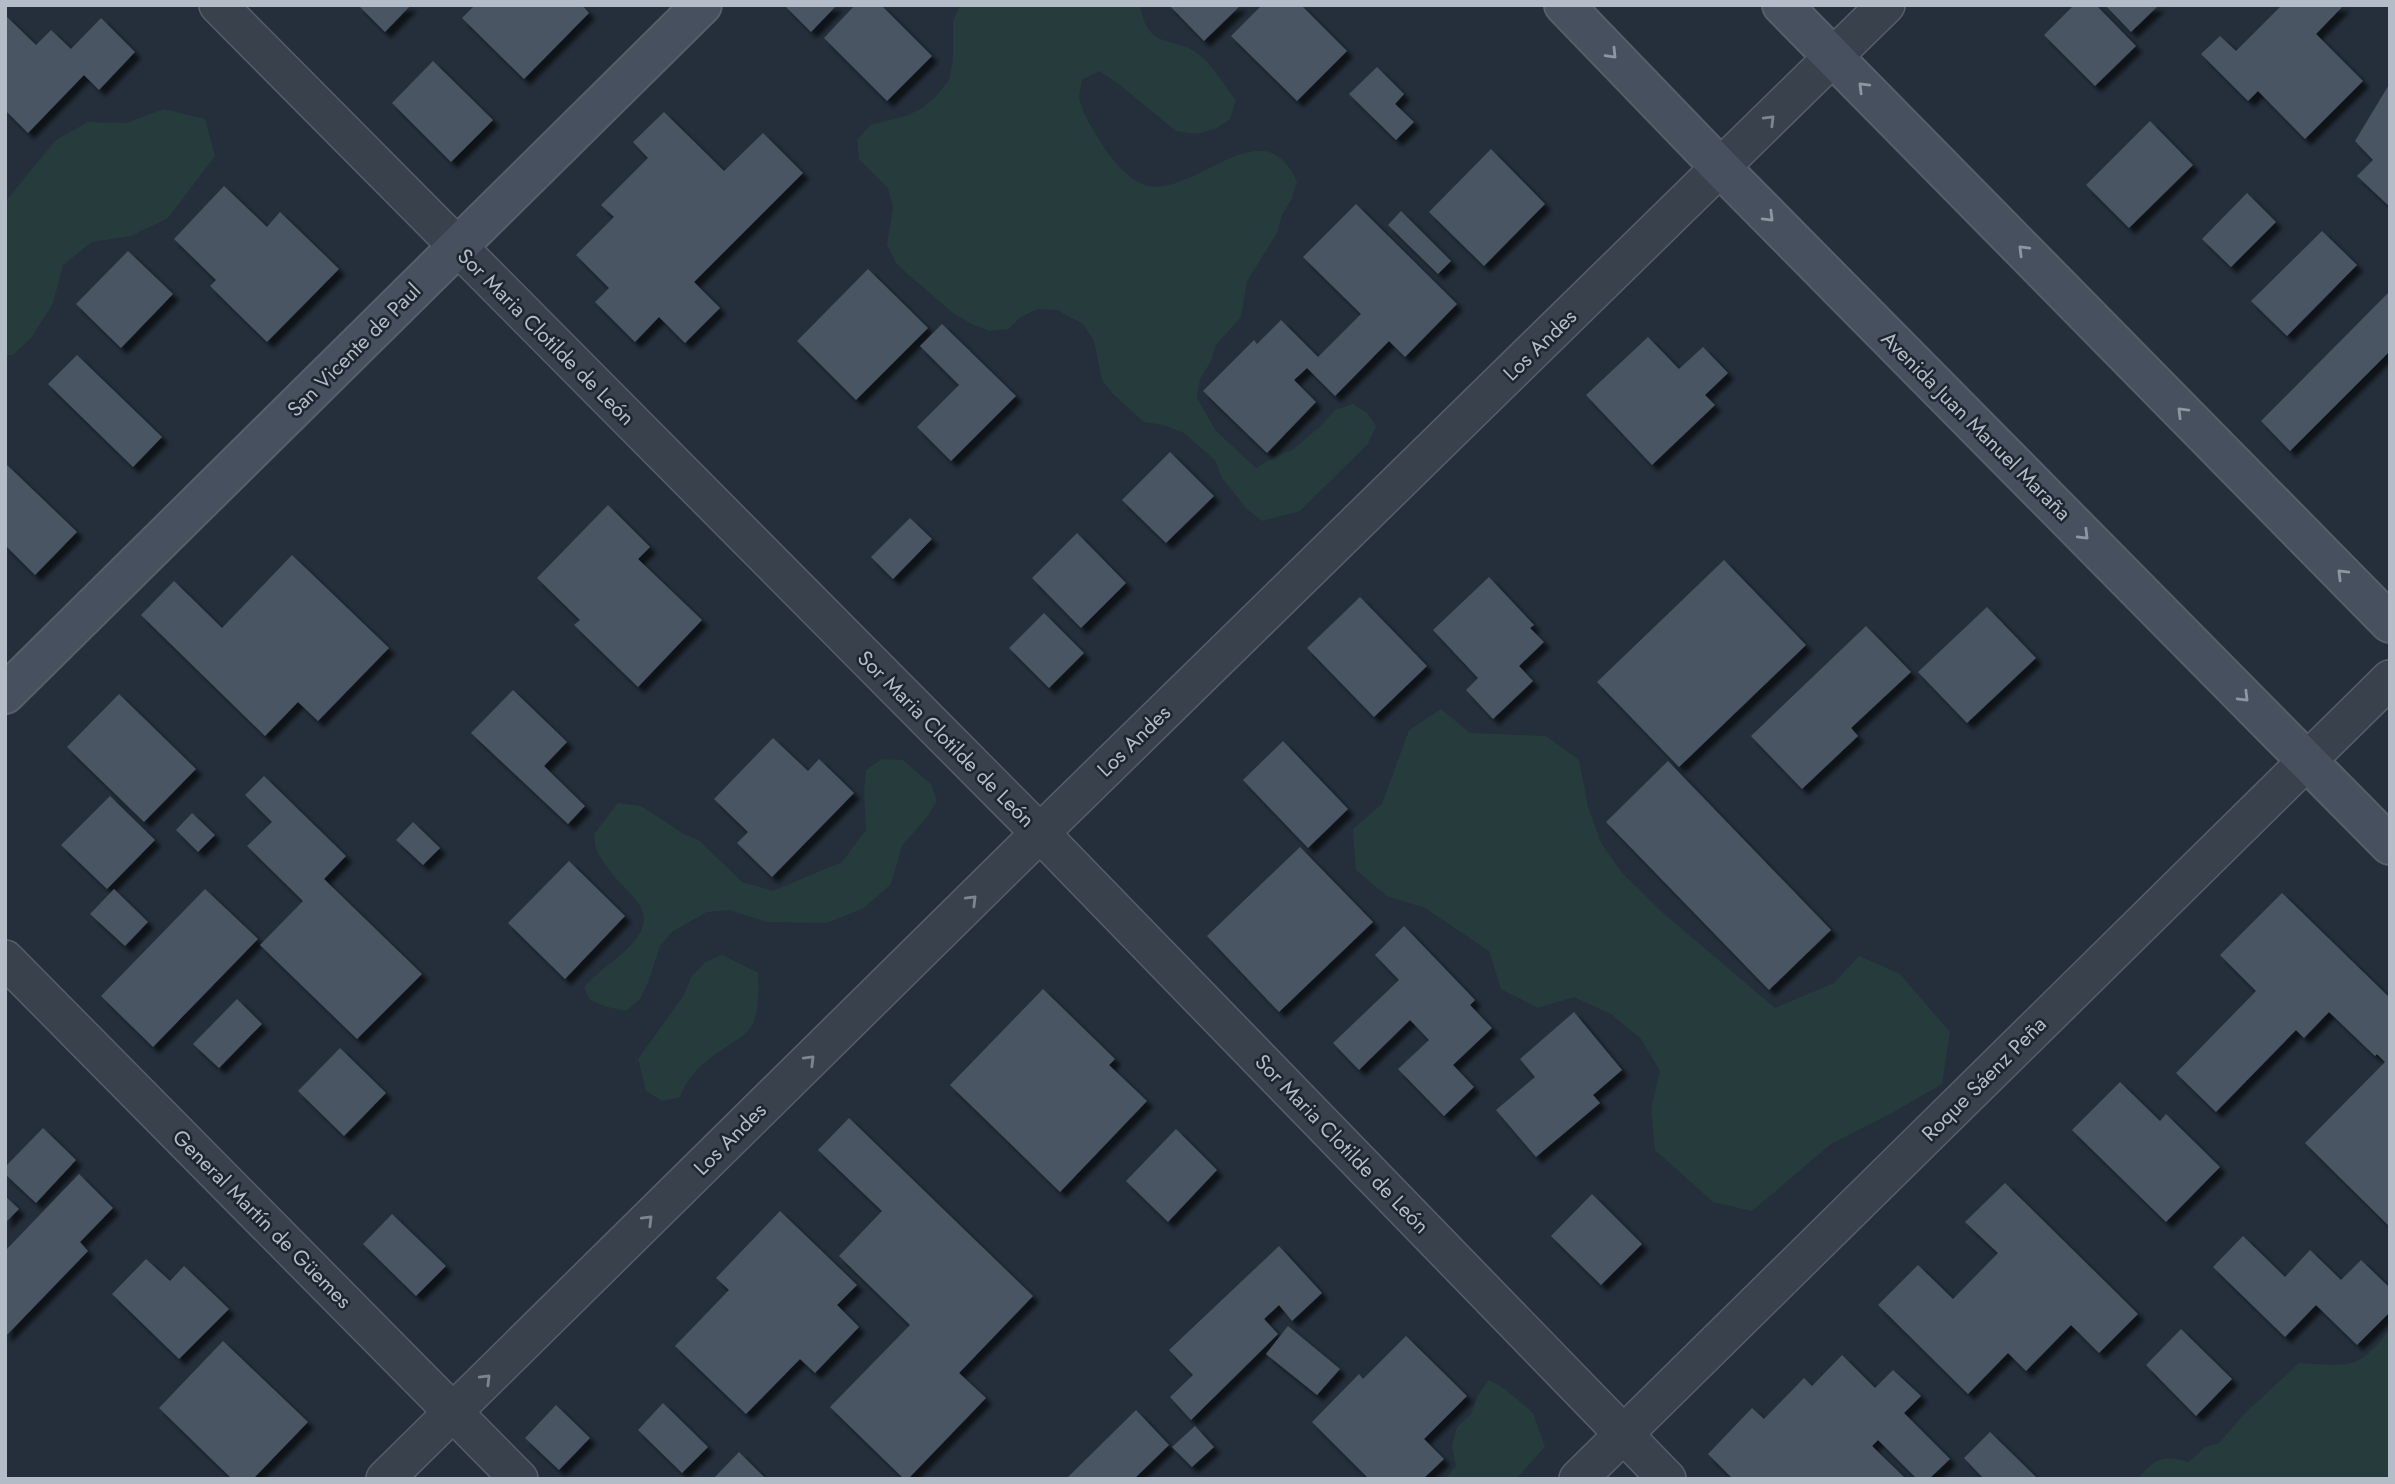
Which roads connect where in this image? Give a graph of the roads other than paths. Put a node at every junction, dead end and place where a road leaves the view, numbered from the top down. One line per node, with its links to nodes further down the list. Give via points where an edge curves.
1 (218, 5): 8 (street, Sor Maria Clotilde de León)
2 (702, 5): 8 (street, San Vicente de Paul)
3 (1564, 5): 7 (street, Avenida Juan Manuel Maraña, one-way to 7)
4 (1783, 5): 6 (street)
5 (1886, 5): 6 (street, Los Andes)
6 (1833, 57): 7 (street, Los Andes, one-way to 6); 9 (street, one-way to 6)
7 (1721, 168): 12 (street, Avenida Juan Manuel Maraña, one-way to 12); 13 (street, Los Andes)
8 (457, 248): 11 (street, San Vicente de Paul); 13 (street, Sor Maria Clotilde de León)
9 (2390, 622)
10 (2390, 679): 12 (street, Roque Sáenz Peña)
11 (5, 694)
12 (2307, 761): 14 (street, Avenida Juan Manuel Maraña); 17 (street, Roque Sáenz Peña)
13 (1040, 833): 16 (street, Los Andes, one-way to 13); 17 (street, Sor Maria Clotilde de León)
14 (2390, 845)
15 (5, 959): 16 (street, General Martín de Güemes)
16 (453, 1412): 18 (street, Los Andes); 19 (street, General Martín de Güemes)
17 (1623, 1434): 20 (street, Roque Sáenz Peña); 21 (street, Sor Maria Clotilde de León)
18 (385, 1479)
19 (519, 1479)
20 (1578, 1479)
21 (1667, 1479)

